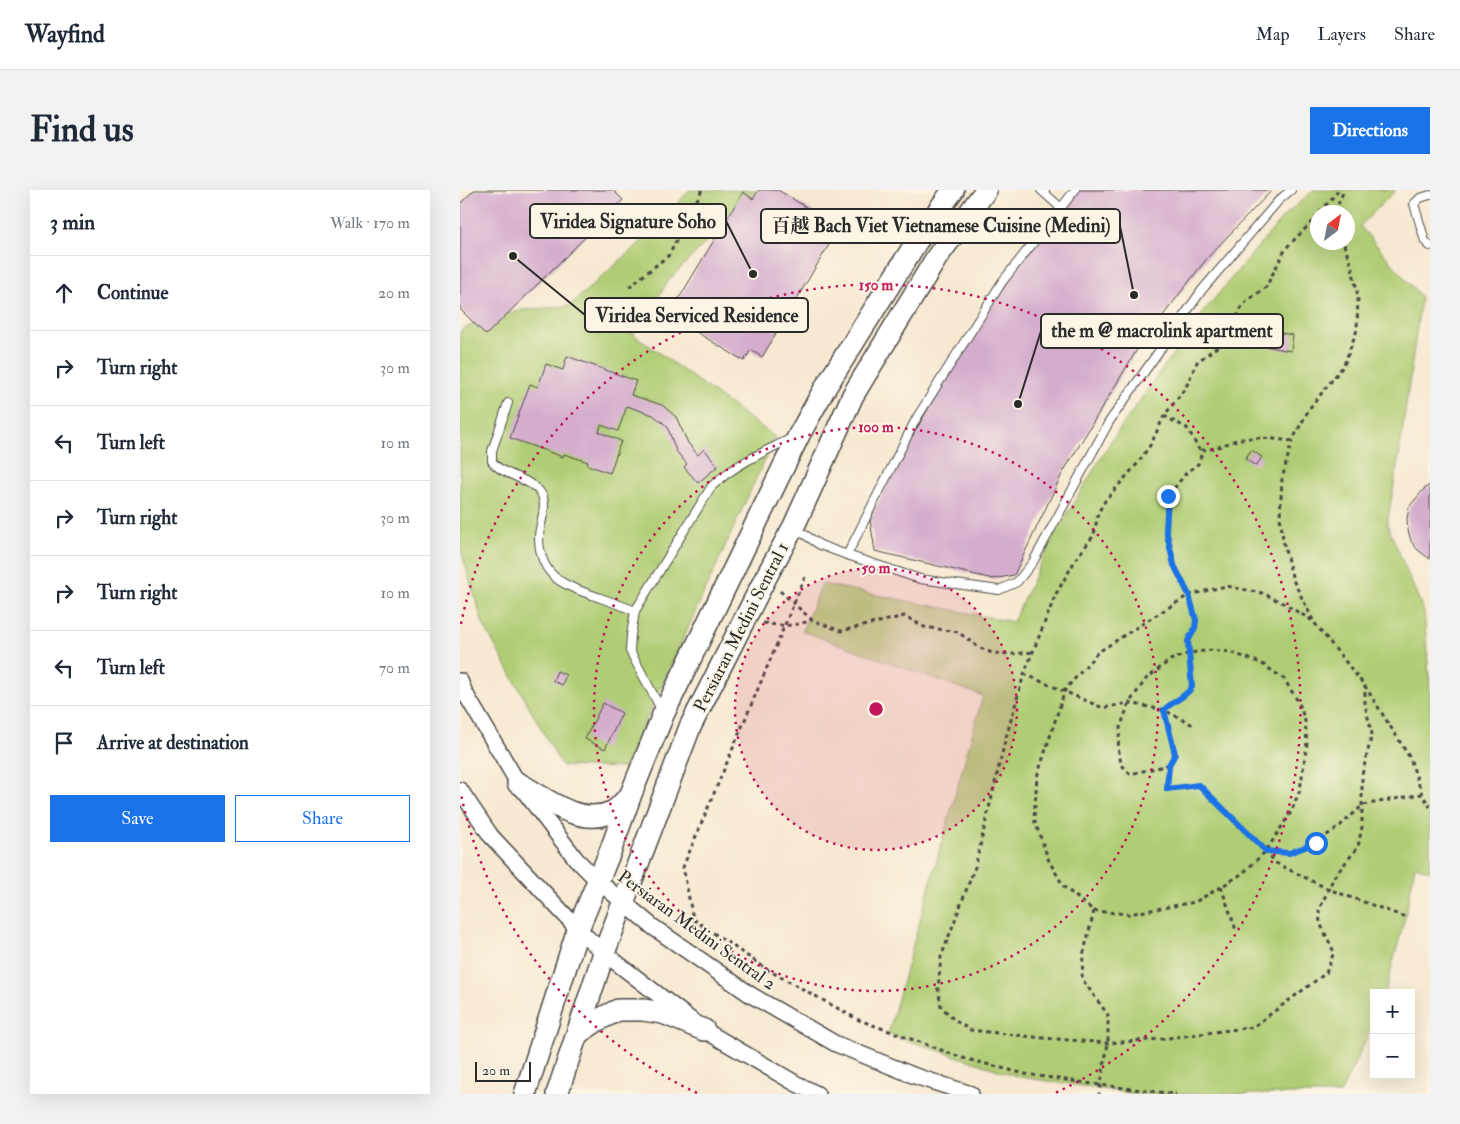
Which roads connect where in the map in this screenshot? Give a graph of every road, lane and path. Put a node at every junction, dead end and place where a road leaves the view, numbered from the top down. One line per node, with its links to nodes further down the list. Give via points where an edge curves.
1 (702, 190): 16 (path, via 669,255)
2 (953, 190): 19 (street, Persiaran Medini Sentral 1, via 825,388)
3 (986, 190): 22 (street, Persiaran Medini Sentral 1, via 937,258 853,395)
4 (1041, 190): 12 (lane)
5 (1075, 190): 12 (lane)
6 (1291, 190): 23 (lane, via 1202,290 1108,422 1033,562 1017,582 1000,590 920,579)
7 (1339, 190): 10 (path)
8 (1345, 190): 11 (path)
9 (1430, 195): 14 (lane, via 1416,200 1414,204 1425,241)
10 (1326, 205)
11 (1339, 205)
12 (1061, 208): 23 (lane, via 1002,282 916,419)
13 (1310, 224): 18 (path, via 1286,248 1266,288 1243,304 1218,348 1197,362 1186,387)
14 (1430, 246)
15 (1346, 250): 20 (path, via 1358,296 1357,330 1344,365 1309,409)
16 (629, 287)
17 (508, 403): 28 (lane, via 492,451 492,461 532,485 543,497 539,536 540,554 546,567 555,579 566,586)
18 (1164, 416): 21 (path, via 1187,428 1198,448); 33 (path, via 1151,444 1098,513 1094,535 1056,594)
19 (799, 435): 28 (lane, via 724,474 711,488); 41 (street, Persiaran Medini Sentral 1)
20 (1292, 441): 21 (path, via 1237,440 1217,449); 31 (path, via 1282,479 1280,517 1293,580)
21 (1203, 450): 26 (path, via 1198,464 1187,472 1168,496 1166,530 1174,565)
22 (794, 526): 23 (lane, via 820,545); 24 (street, Persiaran Medini Sentral 1)
23 (847, 555)
24 (766, 577): 27 (path); 29 (street, Persiaran Medini Sentral 1)
25 (805, 577): 27 (path)
26 (1189, 595): 31 (path, via 1226,586 1262,593); 34 (path, via 1196,620 1188,641); 38 (path, via 1096,653)
27 (793, 603): 30 (path); 32 (path)
28 (635, 611): 41 (lane, via 630,651)
29 (745, 620): 32 (path); 54 (street, Persiaran Medini Sentral 1, via 690,727)
30 (812, 620): 32 (path); 33 (path, via 841,631 905,616 924,627 958,632 978,647 992,652)
31 (1313, 621): 37 (path)
32 (784, 627): 63 (path, via 682,867 693,919 768,970 858,1020 964,1058 1025,1074)
33 (1033, 652): 35 (path)
34 (1190, 653): 39 (path, via 1170,660 1146,679); 40 (path, via 1192,687); 50 (path, via 1230,652 1261,663 1284,679 1299,704 1307,744 1300,790)
35 (1024, 674): 38 (path); 62 (path, via 975,867 941,957 938,989 941,1006 970,1030)
36 (460, 681): 44 (street, Persiaran Medini Sentral 2)
37 (1364, 686): 47 (path, via 1410,758); 48 (path, via 1364,705 1372,734 1362,774)
38 (1064, 690): 39 (path, via 1103,708); 55 (path, via 1037,776 1034,819 1049,861 1064,887)
39 (1129, 702): 40 (path); 43 (path, via 1120,728 1118,747 1121,764 1130,774)
40 (1164, 710): 42 (path); 43 (path, via 1175,754)
41 (664, 715): 46 (street, Persiaran Medini Sentral 1)
42 (1193, 725)
43 (1169, 765): 50 (path, via 1167,789 1199,785)
44 (518, 783): 46 (street, via 572,813 590,817 614,811); 51 (street, Persiaran Medini Sentral 2, via 576,859)
45 (460, 790): 57 (street, via 491,836)
46 (631, 794): 51 (street, Persiaran Medini Sentral 1)
47 (1422, 794): 48 (path); 49 (path)
48 (1363, 805): 50 (path, via 1316,843 1289,853); 53 (path, via 1358,847)
49 (1430, 807)
50 (1266, 851): 52 (path); 53 (path, via 1276,863)
51 (598, 881): 54 (street, Persiaran Medini Sentral 2); 57 (street, Persiaran Medini Sentral 1)
52 (1221, 888): 55 (path, via 1195,902 1164,908 1129,914); 58 (path)
53 (1328, 889): 56 (path); 62 (path, via 1319,910 1320,923 1334,952 1326,972 1253,1027)
54 (624, 903): 59 (street, Persiaran Medini Sentral 1); 67 (street, Persiaran Medini Sentral 2, via 751,995 836,1044 915,1076)
55 (1094, 911): 62 (path, via 1083,956 1082,979 1108,1015)
56 (1405, 917)
57 (578, 929): 59 (street); 64 (street, Persiaran Medini Sentral 1)
58 (1236, 930)
59 (604, 953): 60 (street); 61 (street, Persiaran Medini Sentral 1)
60 (704, 1030): 61 (street, via 663,1013 618,1010); 66 (street)
61 (578, 1034): 65 (street, Persiaran Medini Sentral 1)
62 (1108, 1043): 63 (path)
63 (1100, 1085): 68 (path); 69 (path)
64 (525, 1094)
65 (557, 1094)
66 (817, 1094)
67 (971, 1094)
68 (1098, 1094)
69 (1176, 1094)

